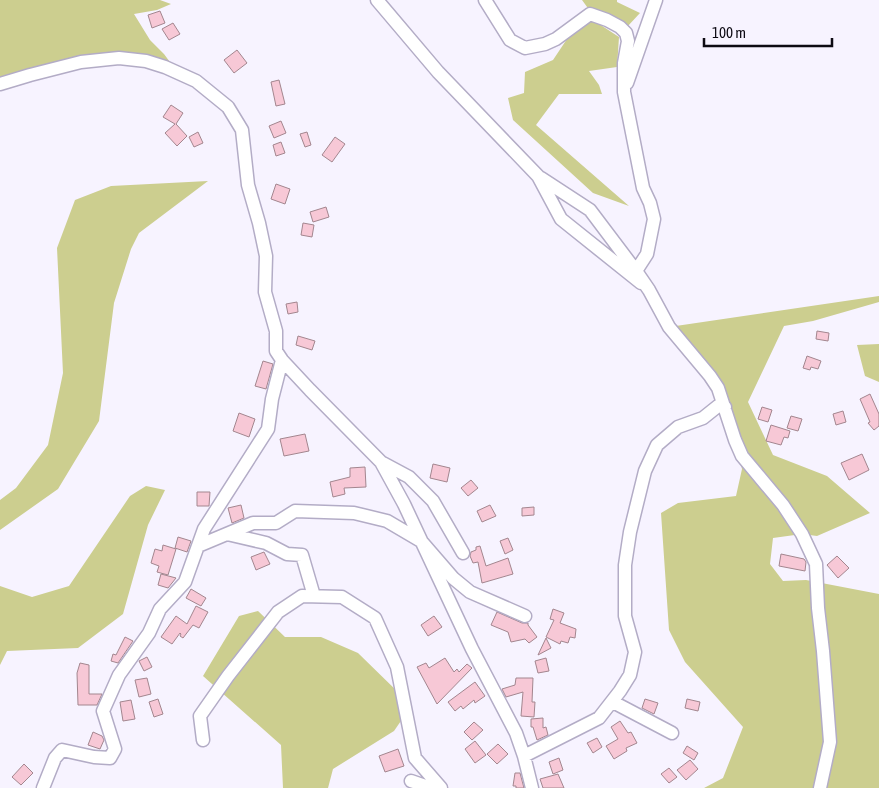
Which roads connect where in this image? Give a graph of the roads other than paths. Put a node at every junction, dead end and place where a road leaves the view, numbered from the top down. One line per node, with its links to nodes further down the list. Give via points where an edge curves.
1 (377, 0): 6 (street, via 438,72)
2 (485, 0): 5 (street, via 510,40 525,48 556,39 590,14 620,26 628,41)
3 (656, 0): 5 (street)
4 (0, 84): 9 (street, via 81,62 119,58 165,67 196,81 228,107 242,130 248,185 266,256 265,292 276,331 276,350)
5 (624, 92): 7 (street, via 644,188 654,219 647,254)
6 (538, 176): 7 (street, via 590,210); 8 (street, via 561,219)
7 (636, 271): 8 (street)
8 (649, 290): 10 (street, via 669,327 718,388)
9 (282, 360): 11 (street); 14 (street, via 268,429 204,529)
10 (725, 406): 18 (street, via 718,406 703,418 678,427 657,445 645,471 624,565 625,616 635,652 630,675); 27 (street, via 742,456 783,505 816,564 830,742)
11 (381, 462): 13 (street); 15 (street, via 409,476 433,502)
12 (227, 534): 13 (street, via 253,524 276,522 295,511 354,513 387,521); 14 (street); 16 (street, via 266,543 287,554 302,555)
13 (421, 541): 17 (street, via 453,578 470,592); 21 (street, via 516,733)
14 (198, 546): 23 (street, via 185,582 160,608 149,633 119,675 103,711 115,749 110,758 62,750 55,758)
15 (463, 553)
16 (314, 596): 20 (street, via 302,596 278,612 228,676 200,716); 25 (street, via 342,597 376,618 397,667 415,758)
17 (525, 616)
18 (613, 702): 19 (street); 21 (street, via 599,718)
19 (672, 733)
20 (204, 740)
21 (524, 756): 26 (street)
22 (411, 781): 24 (street)
23 (43, 788)
24 (431, 788)
25 (441, 788)
26 (532, 788)
27 (820, 788)

